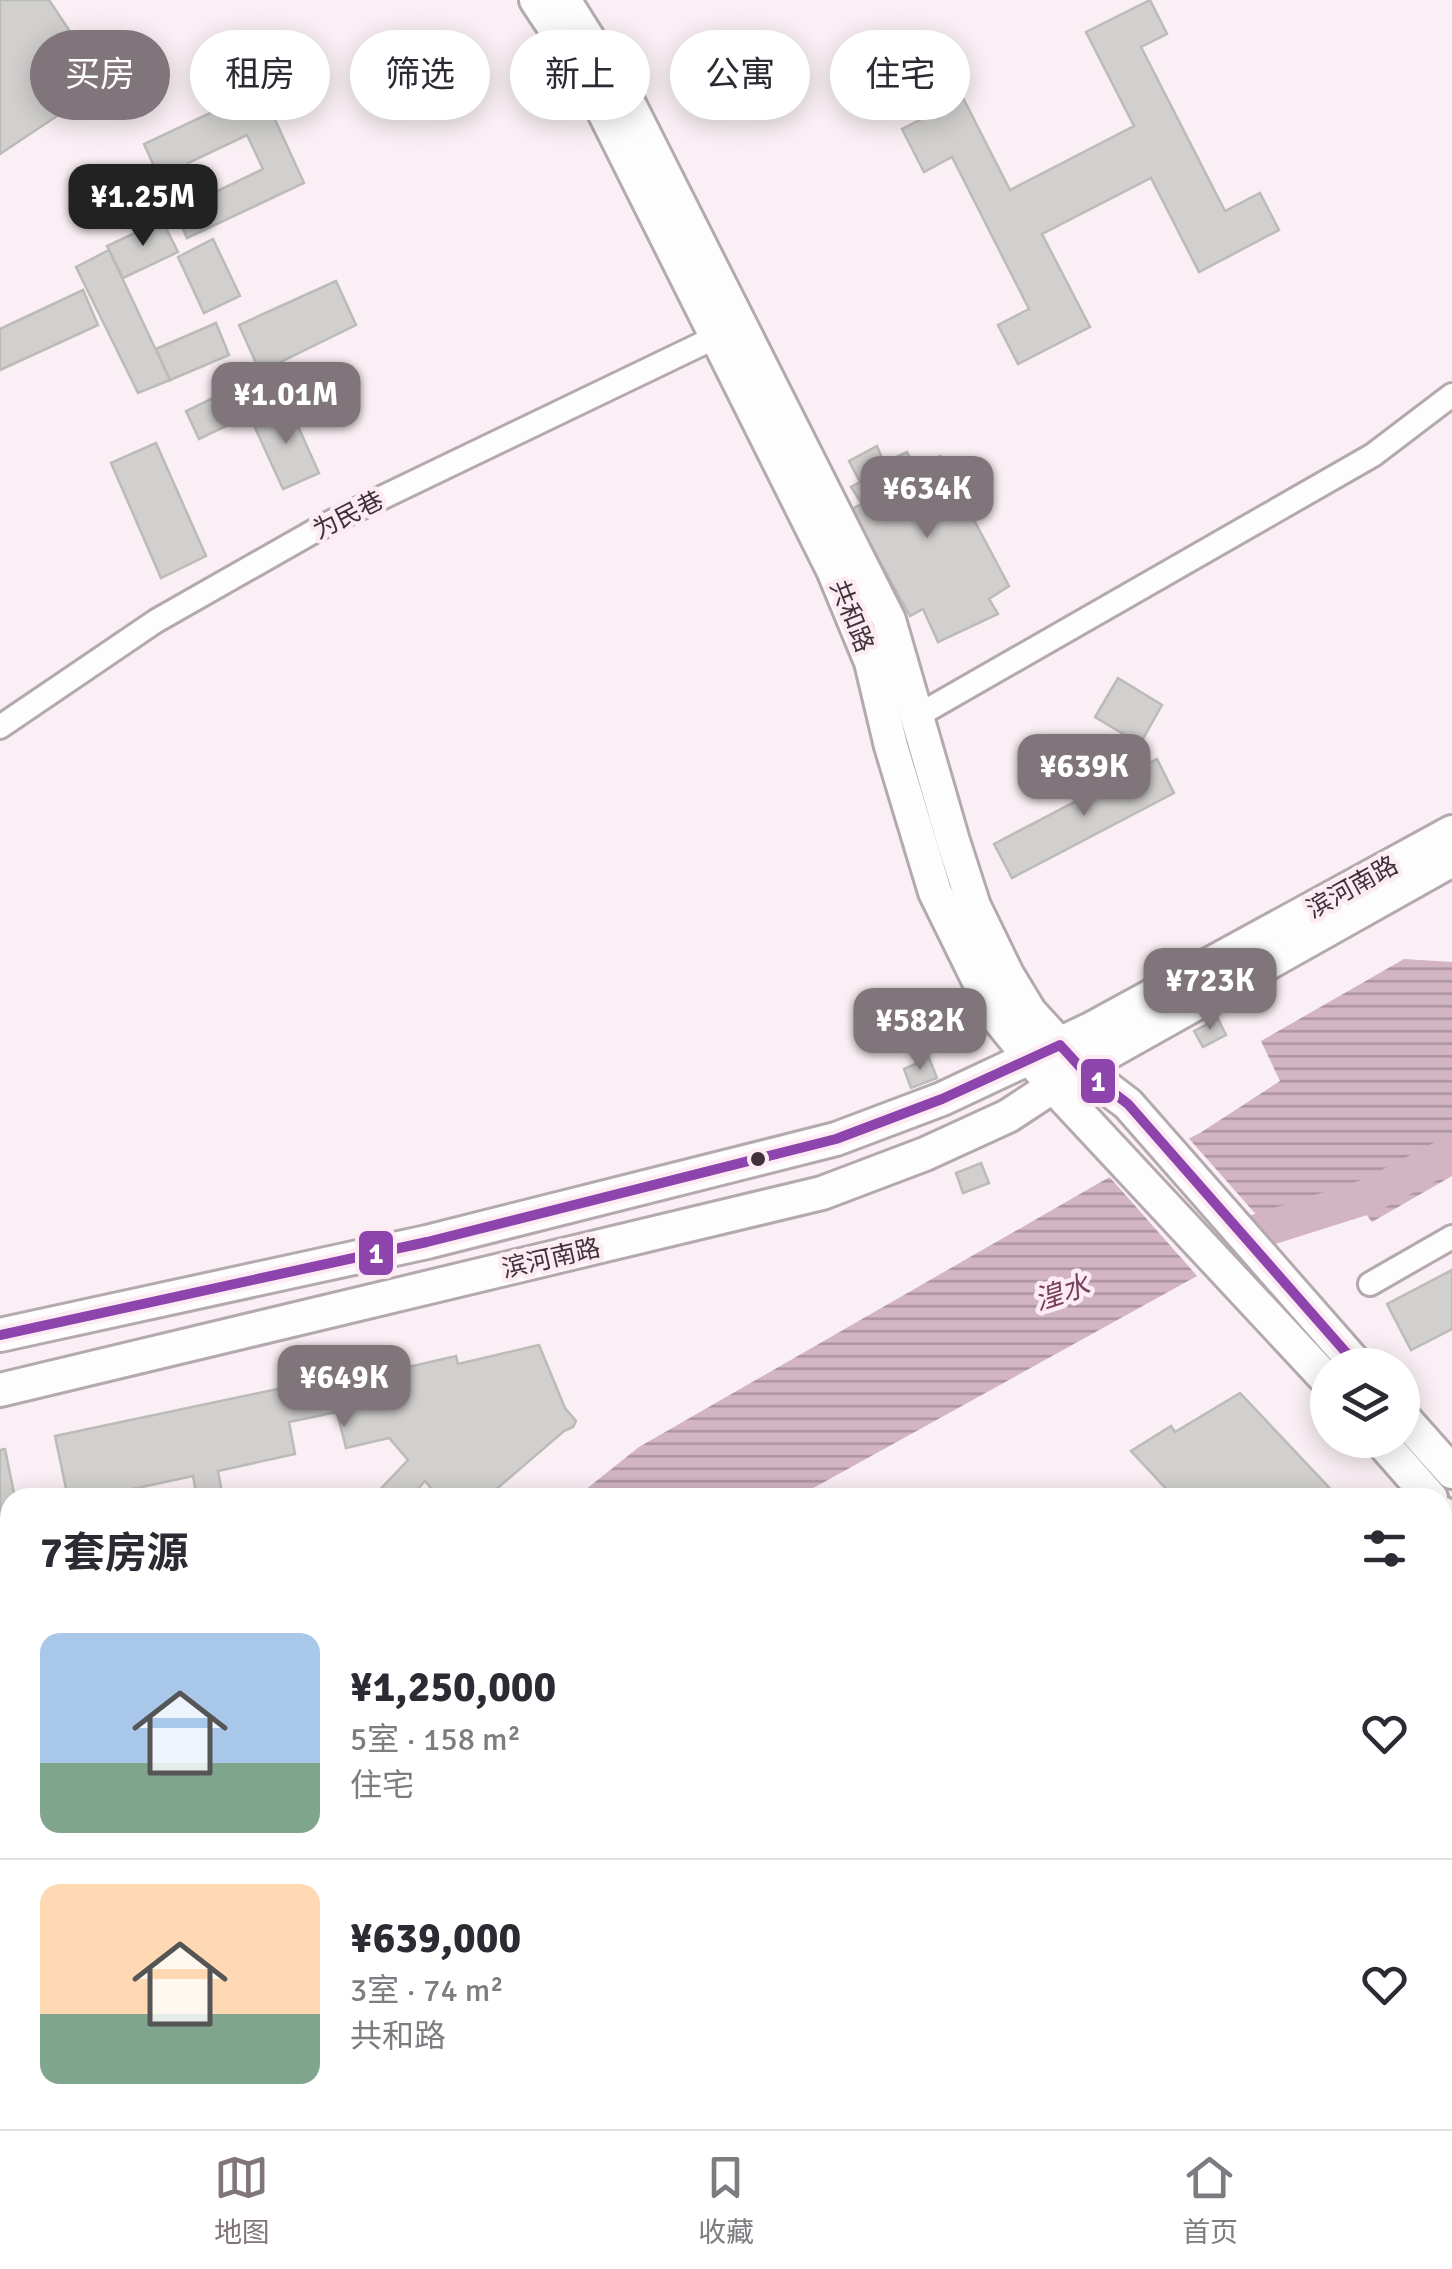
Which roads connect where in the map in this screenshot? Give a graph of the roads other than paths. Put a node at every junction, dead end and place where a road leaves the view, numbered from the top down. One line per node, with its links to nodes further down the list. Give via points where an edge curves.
1 (536, 0): 3 (main road, 共和路, via 585,74)
2 (564, 0): 5 (main road, 共和路, via 628,102 889,620)
3 (716, 338): 6 (street, 为民巷, via 324,525 156,621); 9 (main road, 共和路, via 833,570 871,662 935,892 996,1016)
4 (1452, 395): 5 (street, via 1373,455)
5 (917, 716): 9 (main road, 共和路, via 974,906)
6 (0, 727)
7 (1452, 832): 9 (main road, 滨河南路)
8 (1452, 860): 9 (main road)
9 (1056, 1065): 12 (main road, 滨河南路, via 836,1139 427,1242); 13 (main road, 共和路, via 1128,1104); 14 (main road, 共和路, via 1092,1125); 15 (main road, 滨河南路, via 1008,1116 822,1193)
10 (1452, 1237): 11 (street)
11 (1370, 1284)
12 (0, 1335)
13 (1342, 1348)
14 (1310, 1361)
15 (0, 1390)
16 (1420, 1436): 18 (main road)
17 (1396, 1458): 19 (main road)
18 (1452, 1472)
19 (1422, 1488)

